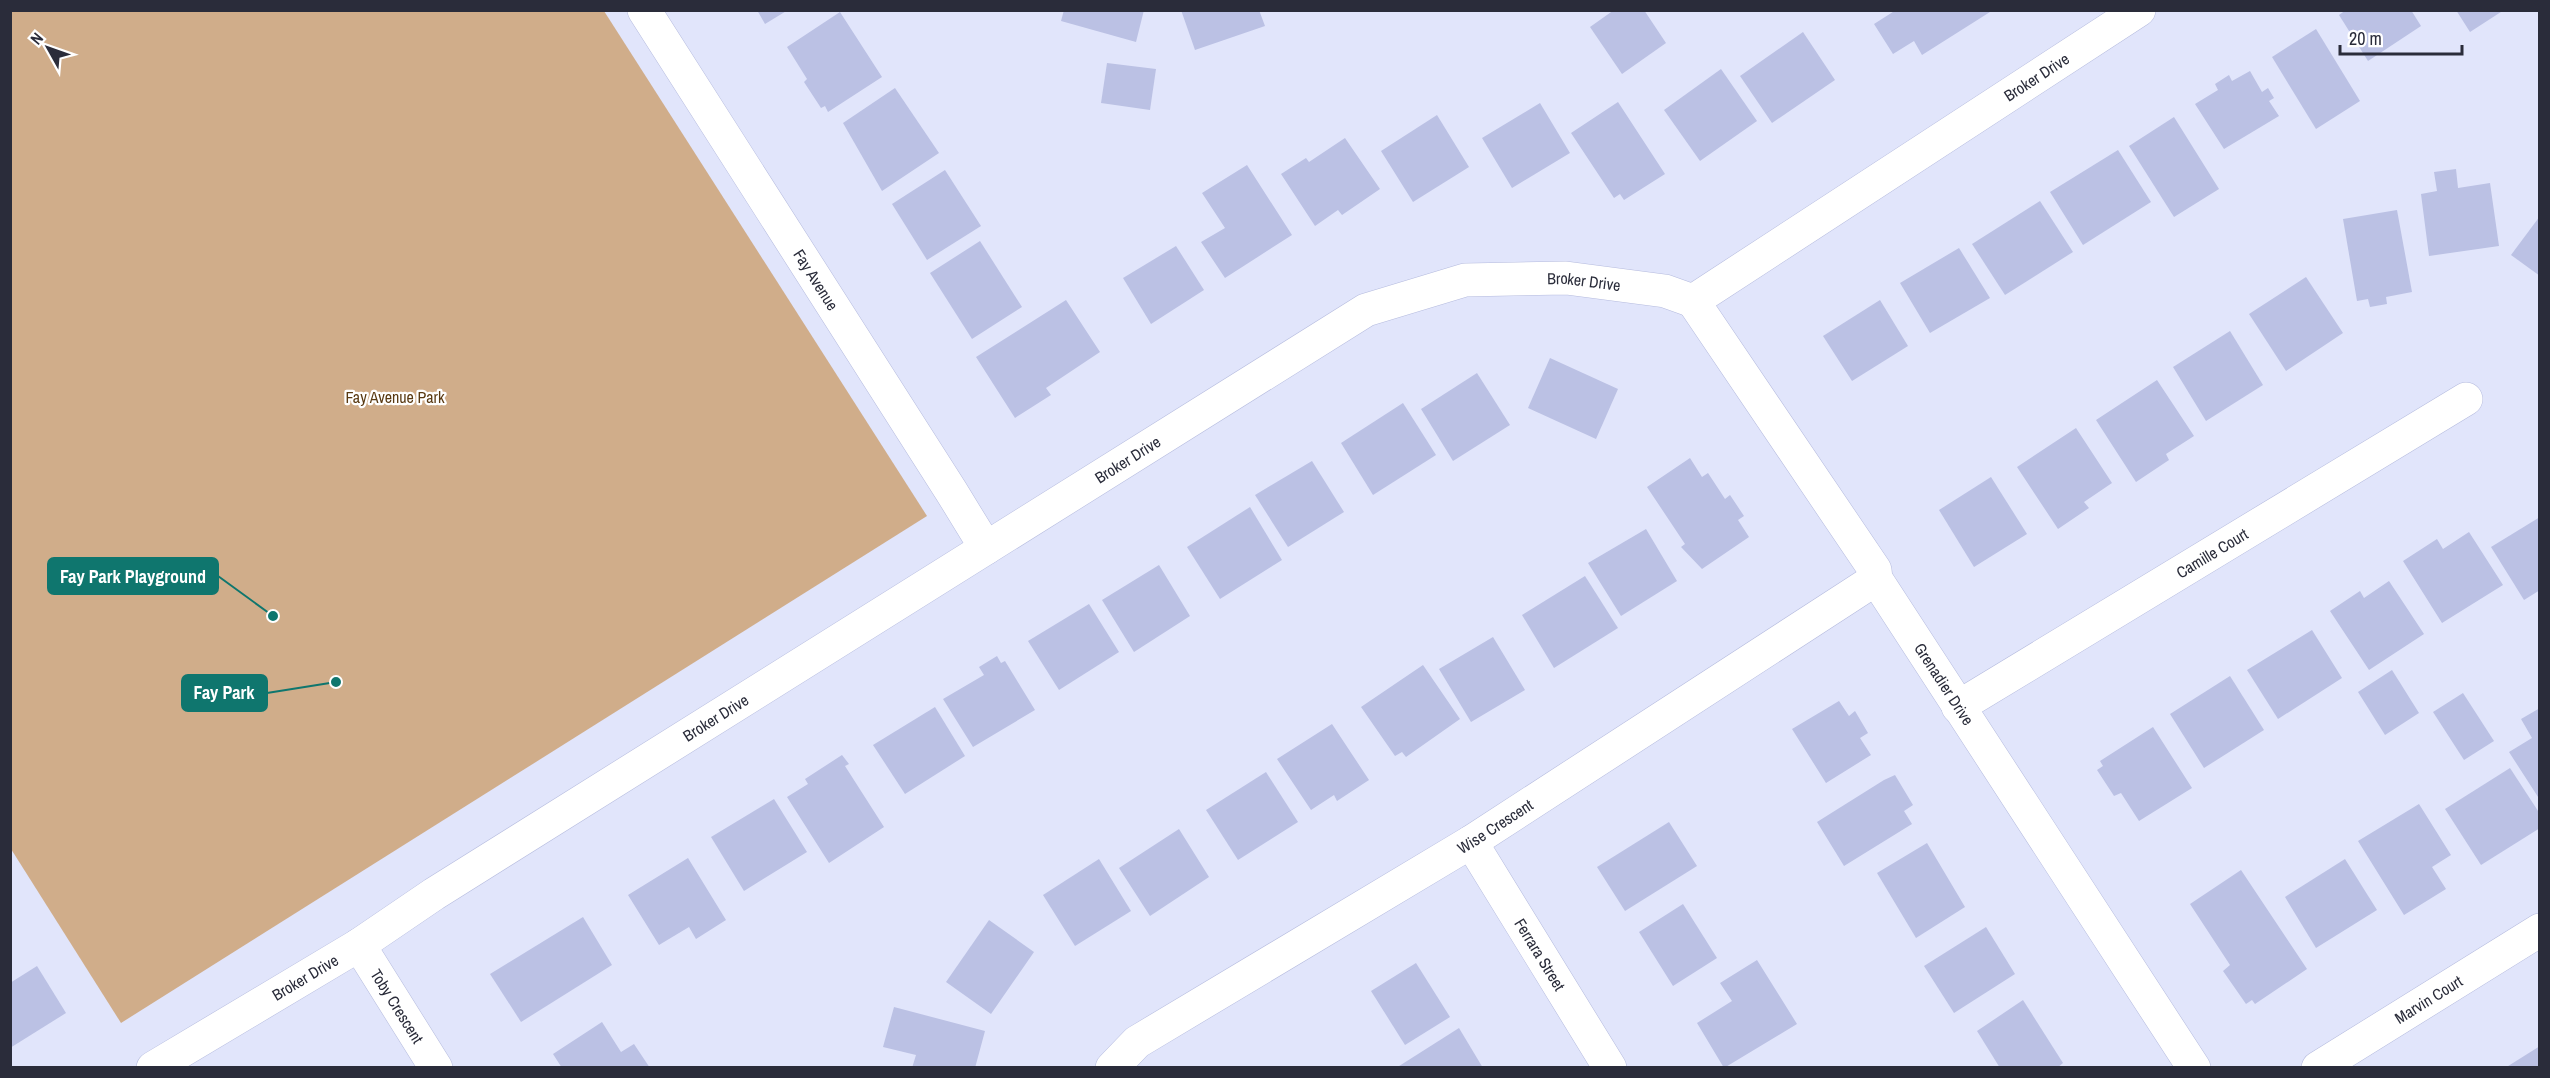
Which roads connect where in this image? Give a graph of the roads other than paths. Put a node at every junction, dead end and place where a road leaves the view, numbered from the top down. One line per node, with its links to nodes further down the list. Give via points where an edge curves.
1 (644, 10): 5 (street, Fay Avenue)
2 (2127, 14): 3 (street, Broker Drive)
3 (1693, 301): 5 (street, Broker Drive, via 1665,291 1566,278 1465,280 1366,310); 6 (street, Grenadier Drive, via 1875,570)
4 (2466, 399): 7 (street, Camille Court)
5 (986, 548): 10 (street, Broker Drive)
6 (1876, 579): 7 (street, Grenadier Drive); 8 (street, Wise Crescent)
7 (1958, 707): 15 (street, Grenadier Drive)
8 (1471, 842): 13 (street, Wise Crescent, via 1137,1042); 14 (street, Ferrara Street)
9 (2540, 930): 16 (street, Marvin Court)
10 (358, 945): 11 (street, Broker Drive); 12 (street, Toby Crescent)
11 (153, 1068)
12 (436, 1068)
13 (1112, 1068)
14 (1610, 1068)
15 (2194, 1068)
16 (2318, 1068)

